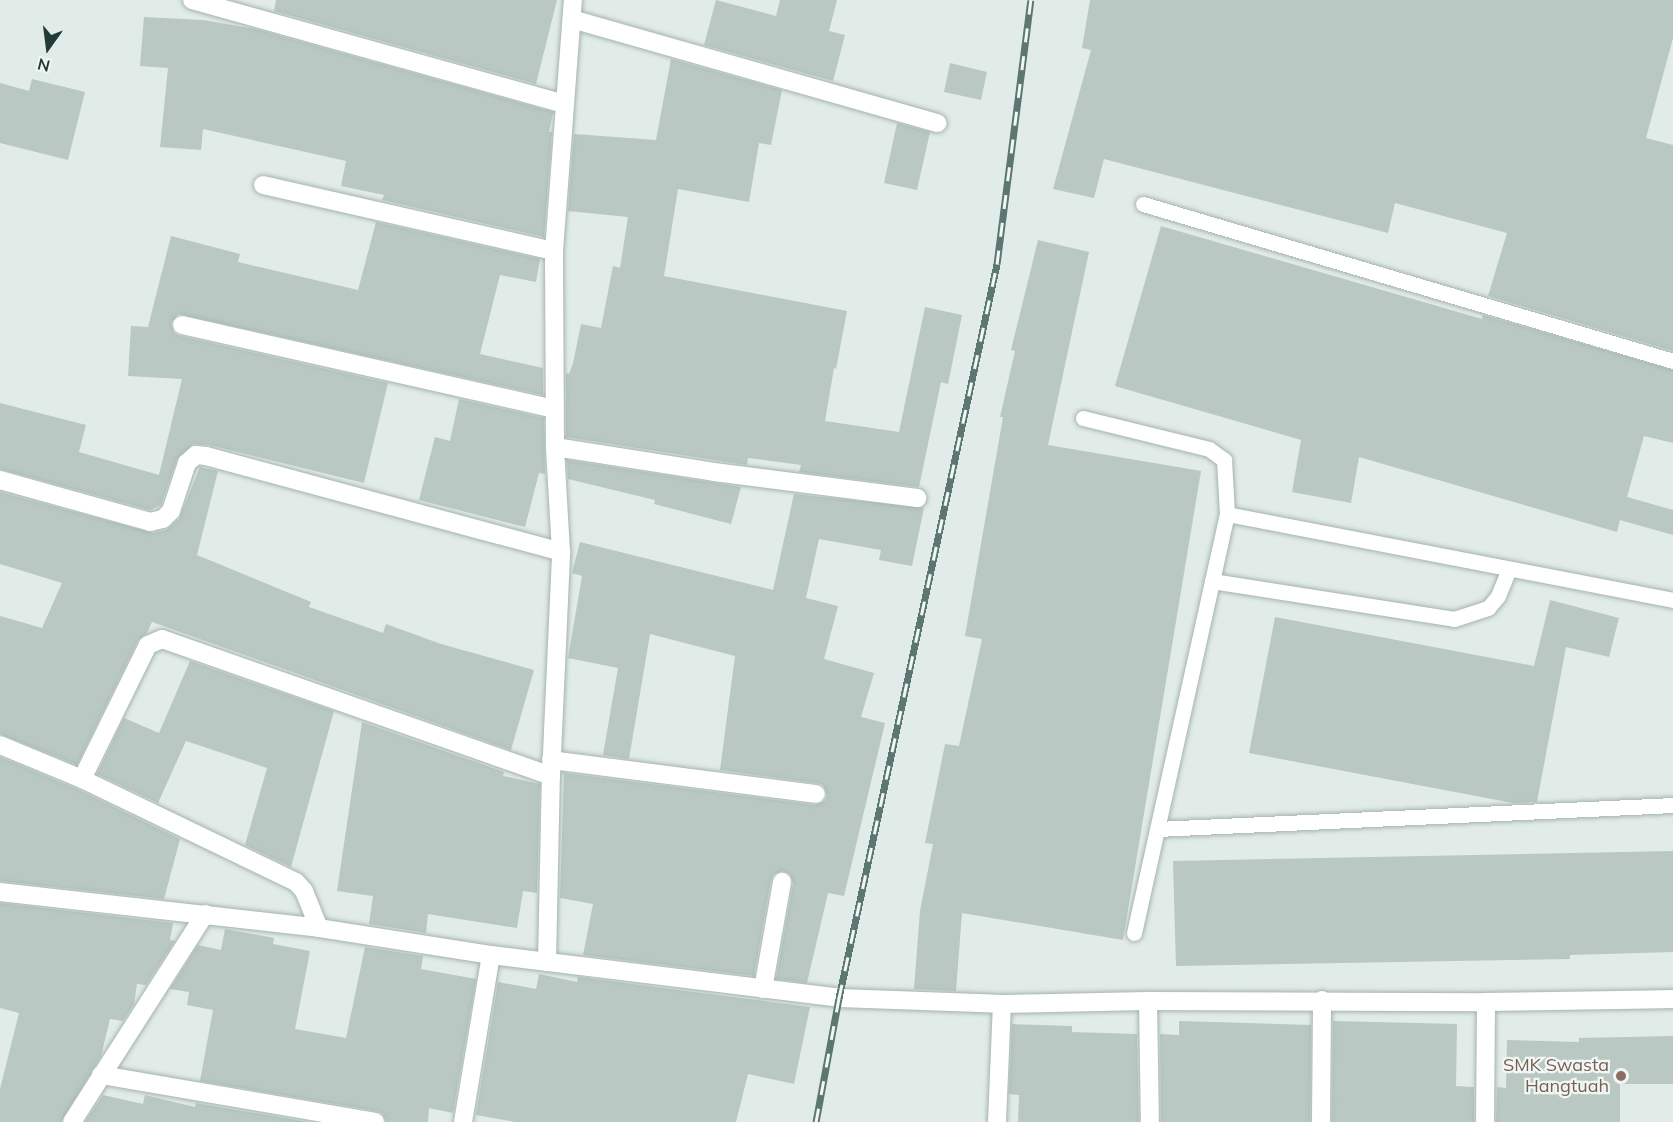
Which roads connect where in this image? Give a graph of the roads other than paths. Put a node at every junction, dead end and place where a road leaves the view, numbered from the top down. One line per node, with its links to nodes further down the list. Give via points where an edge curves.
1 (192, 0): 4 (street)
2 (573, 0): 3 (street)
3 (572, 19): 4 (street); 5 (street)
4 (565, 104): 8 (street)
5 (938, 123)
6 (263, 185): 8 (street)
7 (1143, 204): 10 (lane)
8 (554, 251): 11 (street)
9 (182, 325): 11 (street)
10 (1673, 361)
11 (555, 409): 13 (street)
12 (1083, 418): 16 (lane, via 1209,449 1224,460)
13 (555, 447): 15 (street); 17 (street)
14 (0, 480): 17 (street, via 150,522 163,519 171,511 187,463 196,456 206,456)
15 (917, 498)
16 (1227, 514): 18 (lane); 19 (lane)
17 (561, 552): 22 (street)
18 (1509, 569): 19 (lane, via 1498,596 1488,608 1454,619); 20 (lane)
19 (1212, 581): 26 (lane)
20 (1673, 600)
21 (0, 745): 23 (street)
22 (551, 768): 23 (street, via 162,639 148,645); 24 (street); 33 (street)
23 (82, 779): 30 (street, via 296,882 304,891)
24 (816, 794)
25 (1673, 806): 26 (lane)
26 (1157, 829): 31 (lane)
27 (782, 882): 34 (street)
28 (0, 892): 29 (street)
29 (205, 914): 30 (street); 40 (street)
30 (318, 928): 32 (street)
31 (1134, 933)
32 (491, 956): 33 (street); 43 (street)
33 (547, 962): 34 (street)
34 (763, 989): 39 (street, via 839,998)
35 (1673, 999): 38 (street)
36 (1322, 1000): 37 (street); 38 (street); 46 (street)
37 (1148, 1001): 39 (street); 45 (street)
38 (1486, 1002): 47 (street)
39 (1002, 1004): 44 (street)
40 (101, 1075): 41 (street); 42 (street)
41 (72, 1122)
42 (375, 1122)
43 (463, 1122)
44 (997, 1122)
45 (1150, 1122)
46 (1321, 1122)
47 (1485, 1122)

